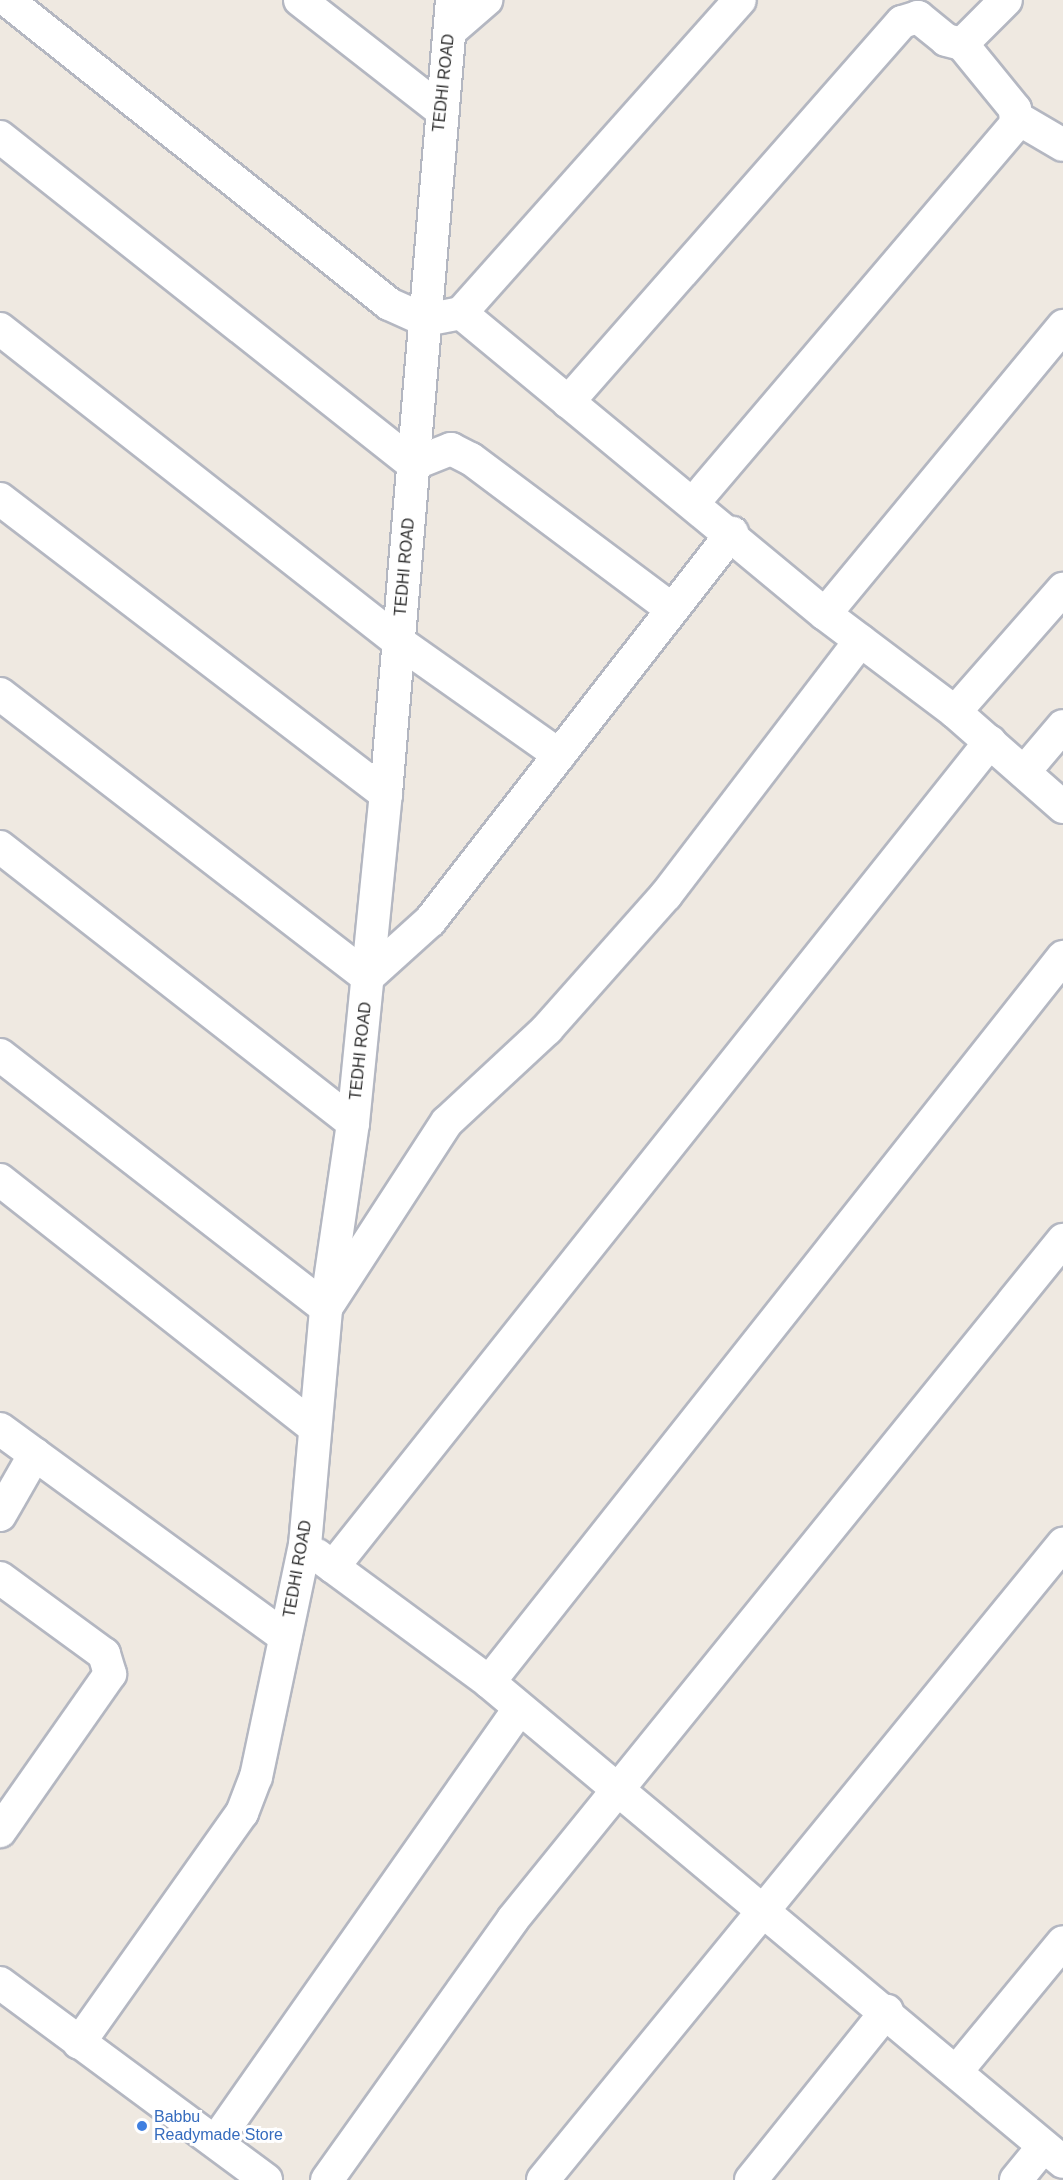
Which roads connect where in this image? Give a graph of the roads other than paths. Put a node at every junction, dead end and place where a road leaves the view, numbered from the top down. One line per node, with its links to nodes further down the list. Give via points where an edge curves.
1 (7, 0): 14 (street, via 389,304)
2 (300, 0): 9 (street)
3 (452, 0): 7 (street, TEDHI ROAD)
4 (486, 0): 7 (street)
5 (740, 0): 13 (street)
6 (1006, 0): 8 (street)
7 (450, 31): 9 (street, TEDHI ROAD)
8 (962, 44): 10 (street); 17 (street, via 946,40 918,17 902,22)
9 (441, 110): 14 (street, TEDHI ROAD)
10 (1017, 117): 12 (street); 20 (street, via 1001,144)
11 (0, 136): 18 (street)
12 (1063, 145)
13 (461, 313): 14 (street); 17 (street)
14 (425, 320): 18 (street, TEDHI ROAD)
15 (1063, 326): 24 (street)
16 (0, 329): 26 (street)
17 (568, 402): 20 (street)
18 (414, 464): 23 (street, via 451,449 471,459); 26 (street, TEDHI ROAD)
19 (0, 499): 33 (street)
20 (695, 501): 21 (street)
21 (732, 533): 23 (street); 24 (street)
22 (1063, 589): 28 (street)
23 (670, 609): 31 (street)
24 (825, 614): 25 (street)
25 (860, 641): 28 (street); 42 (street, via 666,895 547,1029 453,1113)
26 (399, 642): 31 (street); 33 (street, TEDHI ROAD)
27 (0, 694): 37 (street)
28 (955, 712): 30 (street)
29 (1063, 726): 32 (street)
30 (990, 742): 32 (street); 49 (street)
31 (559, 755): 37 (street, via 430,921)
32 (1024, 772): 34 (street)
33 (386, 794): 37 (street, TEDHI ROAD)
34 (1063, 807)
35 (0, 847): 39 (street)
36 (1063, 957): 52 (street)
37 (368, 977): 39 (street, TEDHI ROAD)
38 (0, 1055): 42 (street)
39 (353, 1123): 42 (street, TEDHI ROAD)
40 (0, 1180): 43 (street)
41 (1063, 1239): 54 (street)
42 (326, 1308): 43 (street, TEDHI ROAD)
43 (314, 1427): 48 (street, TEDHI ROAD)
44 (0, 1429): 45 (street)
45 (35, 1454): 46 (street); 51 (street)
46 (0, 1515)
47 (1063, 1544): 56 (street)
48 (305, 1545): 49 (street); 51 (street, TEDHI ROAD)
49 (333, 1567): 52 (street)
50 (0, 1578): 55 (street, via 104,1654 110,1674)
51 (285, 1637): 60 (street, TEDHI ROAD, via 256,1777 242,1813)
52 (489, 1682): 53 (street)
53 (519, 1708): 54 (street); 62 (street)
54 (615, 1790): 56 (street); 65 (street, via 513,1919)
55 (0, 1831)
56 (764, 1914): 59 (street); 66 (street)
57 (1063, 1942): 61 (street)
58 (0, 1983): 60 (street)
59 (887, 2011): 61 (street); 67 (street)
60 (79, 2043): 62 (street)
61 (956, 2072): 63 (street)
62 (216, 2141): 64 (street)
63 (1053, 2155): 68 (street)
64 (266, 2180)
65 (327, 2180)
66 (543, 2180)
67 (751, 2180)
68 (1016, 2180)

